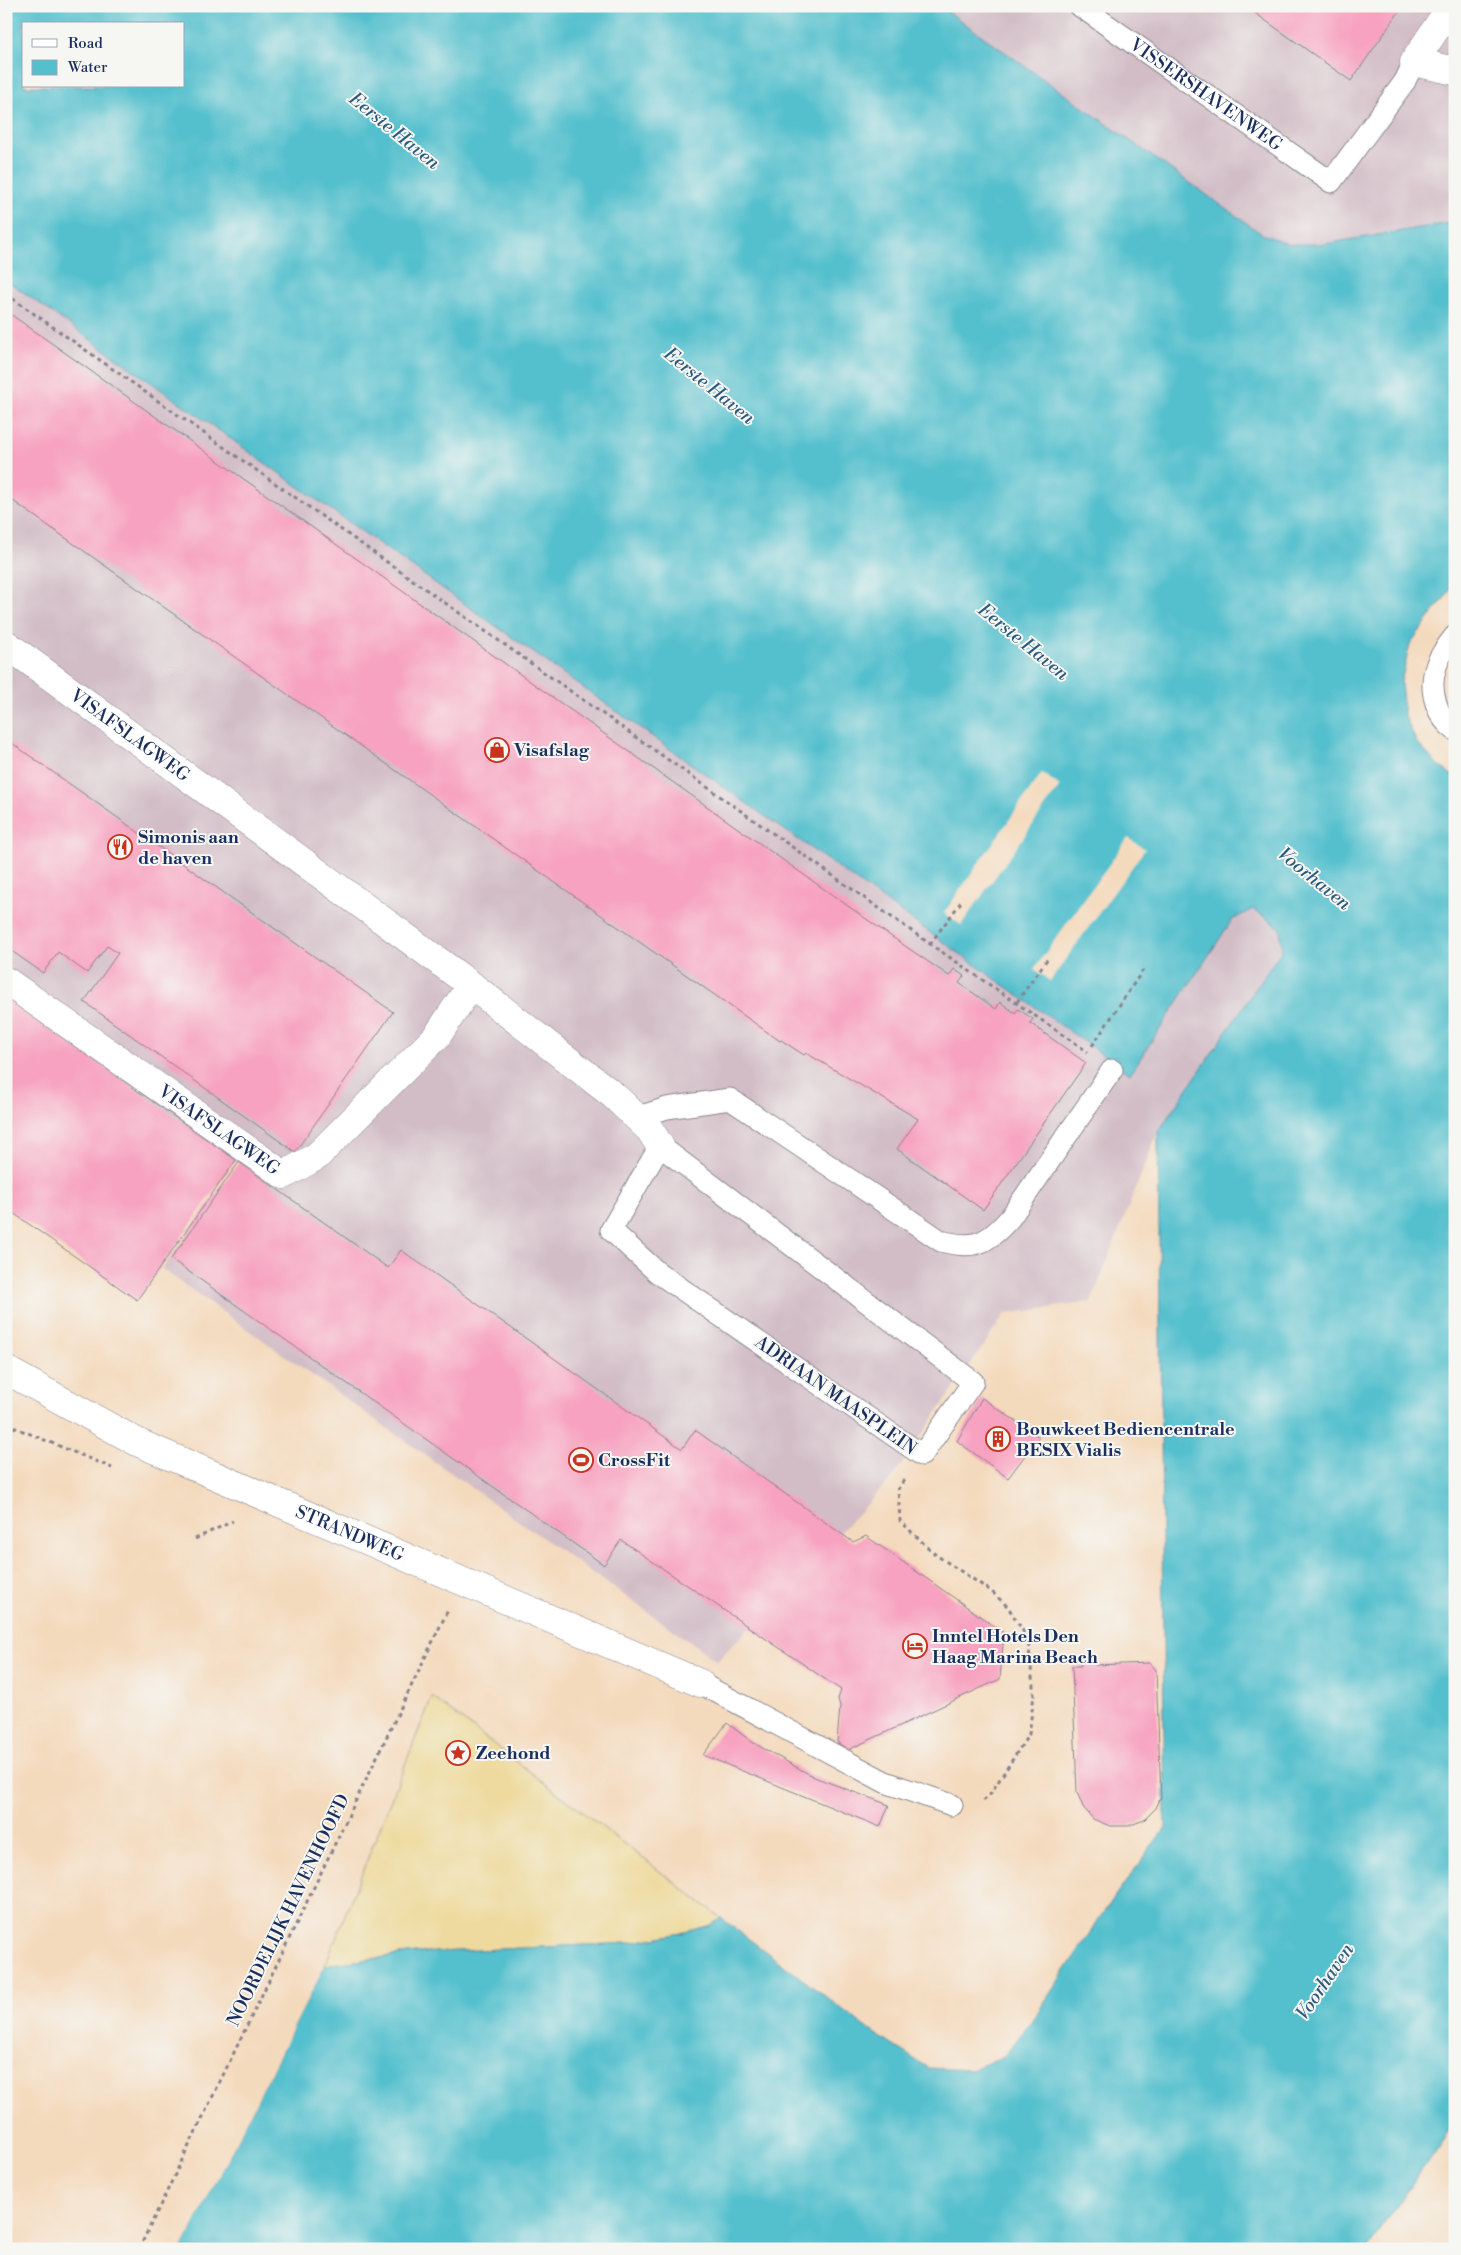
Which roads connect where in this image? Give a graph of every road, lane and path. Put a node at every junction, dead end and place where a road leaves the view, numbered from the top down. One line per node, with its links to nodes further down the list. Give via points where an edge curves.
1 (1080, 6): 3 (lane, VISSERSHAVENWEG, via 1331,182 1405,81)
2 (1451, 6): 3 (street)
3 (1414, 62): 4 (street)
4 (1455, 71)
5 (6, 294): 10 (path)
6 (1455, 636): 8 (lane, via 1435,670 1433,690 1447,725)
7 (6, 644): 14 (street, VISAFSLAGWEG)
8 (1455, 730)
9 (961, 902): 10 (path)
10 (930, 944): 15 (path)
11 (1048, 958): 15 (path)
12 (1143, 970): 16 (path)
13 (6, 981): 14 (street, VISAFSLAGWEG, via 284,1175 317,1156 437,1036)
14 (471, 985): 18 (street, VISAFSLAGWEG, via 613,1096)
15 (1017, 1002): 16 (path)
16 (1088, 1052): 17 (path)
17 (1112, 1070): 18 (lane, via 1010,1218 997,1233 980,1243 960,1246 941,1241 730,1099 667,1108)
18 (635, 1118): 19 (street, VISAFSLAGWEG, via 650,1130)
19 (660, 1146): 21 (lane, ADRIAAN MAASPLEIN, via 611,1230 657,1272); 21 (lane, ADRIAAN MAASPLEIN, via 974,1382)
20 (6, 1370): 24 (street, STRANDWEG, via 139,1443)
21 (922, 1455): 26 (path, via 898,1489 900,1521 936,1554 991,1591 1008,1607 1028,1639 1034,1695 1030,1734 989,1796 975,1808)
22 (234, 1520): 23 (path)
23 (195, 1539)
24 (461, 1582): 25 (street, STRANDWEG); 27 (path, NOORDELIJK HAVENHOOFD)
25 (700, 1683): 26 (lane, via 885,1782)
26 (952, 1805)
27 (139, 2249)

